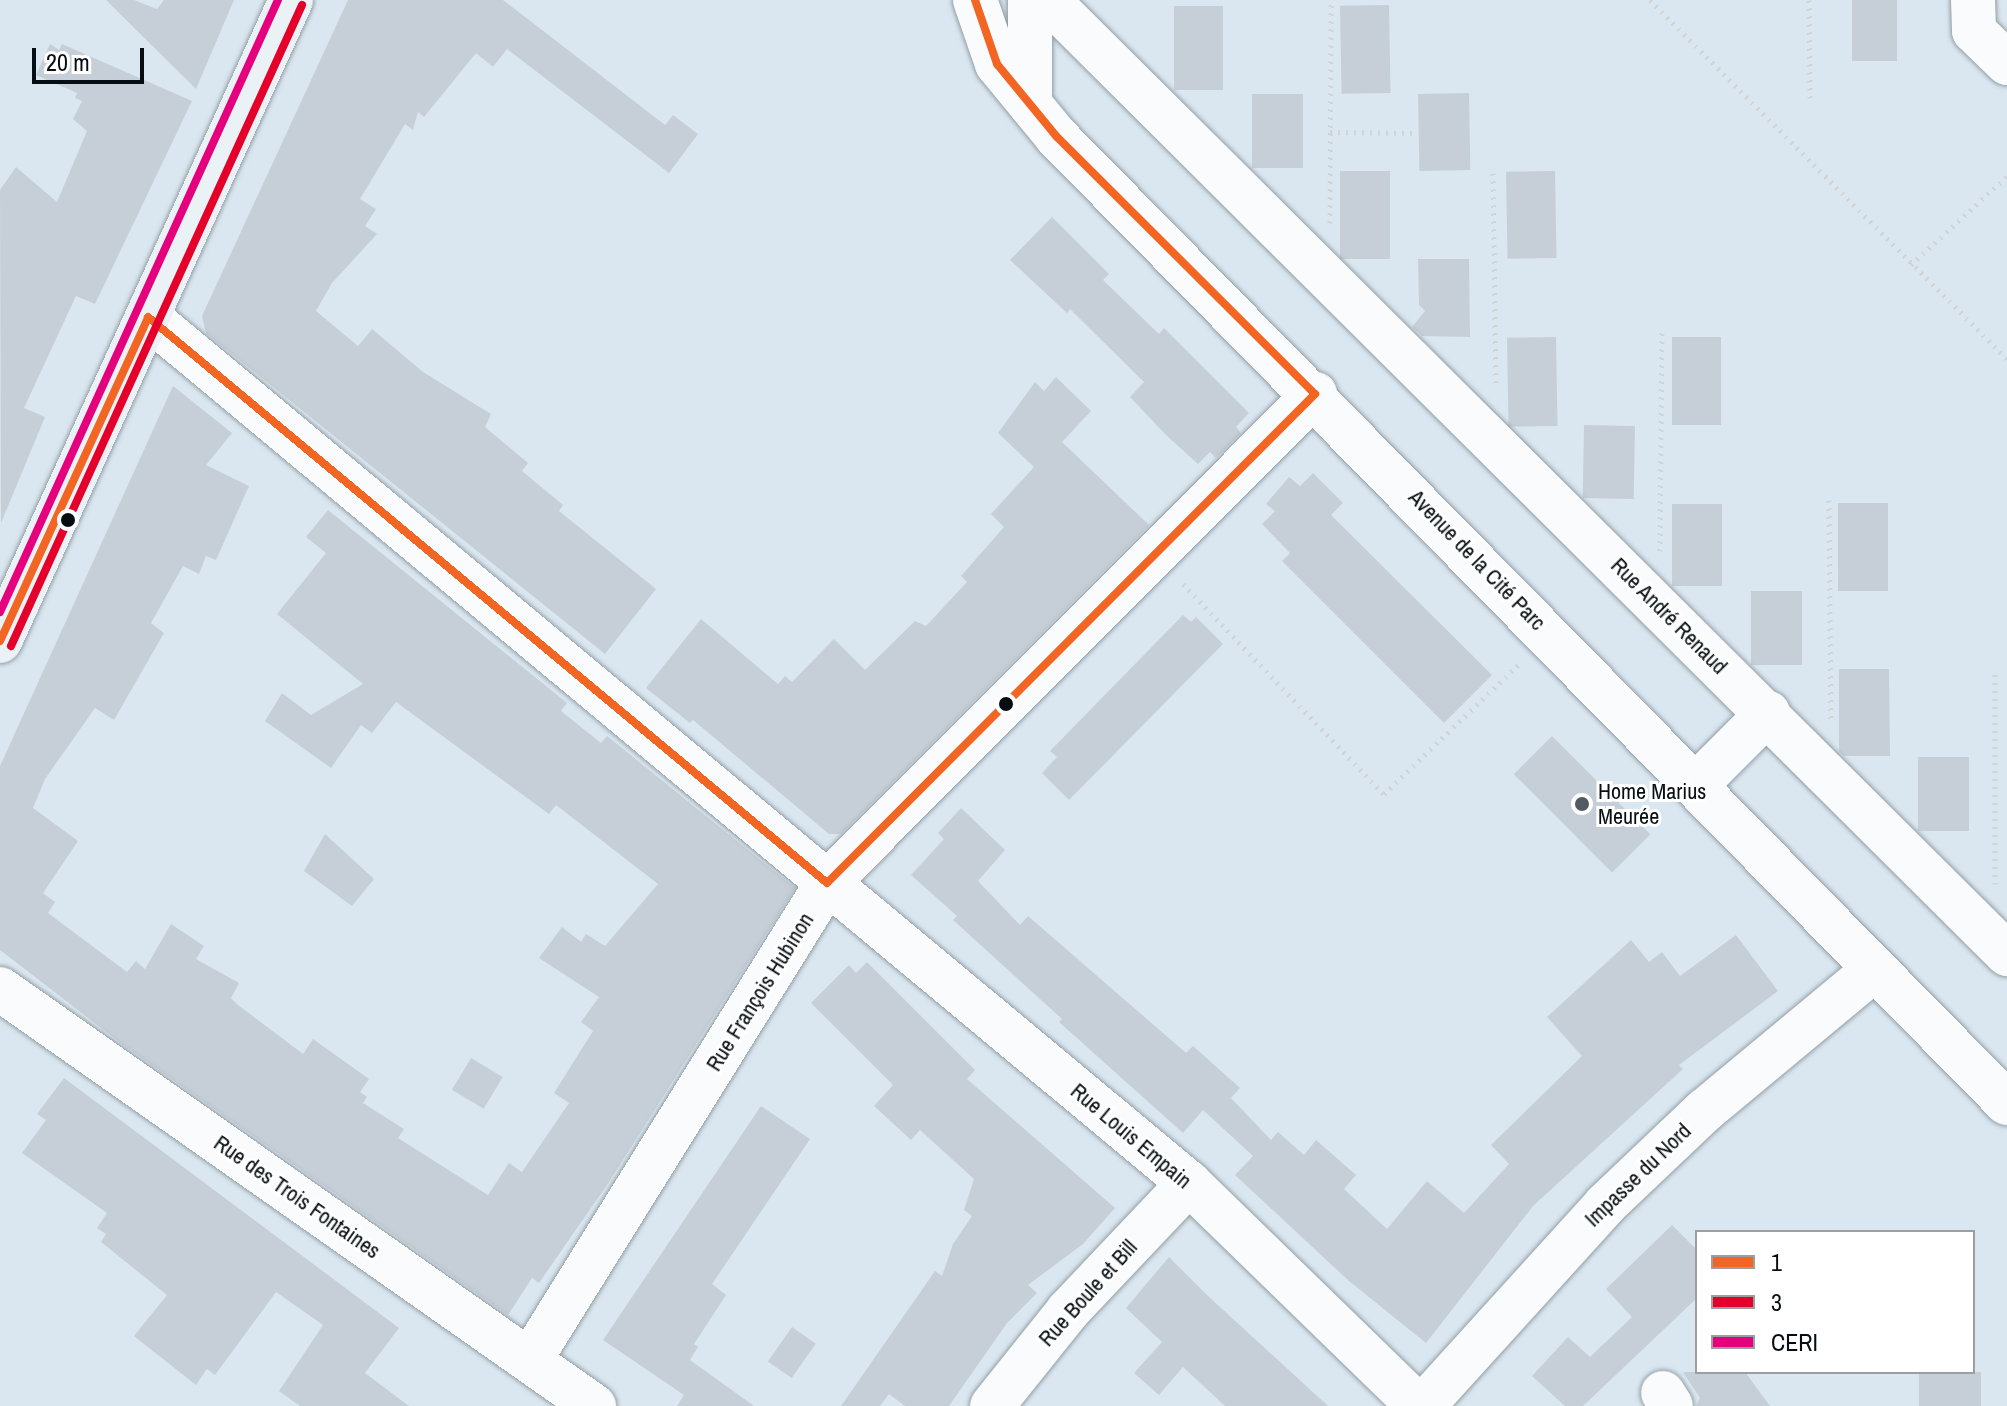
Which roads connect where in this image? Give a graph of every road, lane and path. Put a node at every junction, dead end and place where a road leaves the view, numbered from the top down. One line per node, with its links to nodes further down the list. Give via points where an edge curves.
1 (291, 0): 18 (main road)
2 (975, 0): 11 (street, Avenue de la Cité Parc, via 997,64)
3 (1030, 0): 11 (street)
4 (1048, 0): 17 (street)
5 (1331, 0): 12 (path)
6 (1650, 0): 16 (path)
7 (1809, 0): 10 (path)
8 (1973, 0): 9 (street, via 1974,31)
9 (2007, 63)
10 (1810, 98)
11 (1030, 104): 21 (street, Avenue de la Cité Parc)
12 (1330, 132): 13 (path); 17 (path)
13 (1412, 133)
14 (1493, 173): 22 (path)
15 (2007, 176): 16 (path)
16 (1911, 265): 20 (path)
17 (1330, 280): 22 (street, Rue André Renaud)
18 (148, 317): 26 (main road); 32 (street, Rue Louis Empain)
19 (1662, 332): 25 (path)
20 (2007, 359)
21 (1315, 394): 31 (street, Avenue de la Cité Parc); 32 (street, Rue François Hubinon)
22 (1497, 445): 25 (street, Rue André Renaud)
23 (1829, 500): 30 (path)
24 (1176, 578): 27 (path, via 1384,794)
25 (1660, 607): 29 (street, Rue André Renaud)
26 (0, 641)
27 (1529, 655)
28 (1995, 669): 33 (path)
29 (1768, 713): 30 (street, Rue André Renaud); 31 (street)
30 (1831, 777): 33 (street, Rue André Renaud)
31 (1696, 785): 34 (street, Avenue de la Cité Parc)
32 (827, 883): 37 (street, Rue Louis Empain); 38 (street, Rue François Hubinon)
33 (2000, 947)
34 (1875, 969): 36 (street, Avenue de la Cité Parc); 41 (street, Impasse du Nord, via 1704,1111 1605,1205)
35 (0, 989): 38 (street, Rue des Trois Fontaines)
36 (2007, 1103)
37 (1189, 1183): 40 (street, Rue Boule et Bill, via 1068,1311); 41 (street, Rue Louis Empain)
38 (530, 1360): 39 (street, Rue des Trois Fontaines)
39 (594, 1406)
40 (992, 1406)
41 (1421, 1406)

